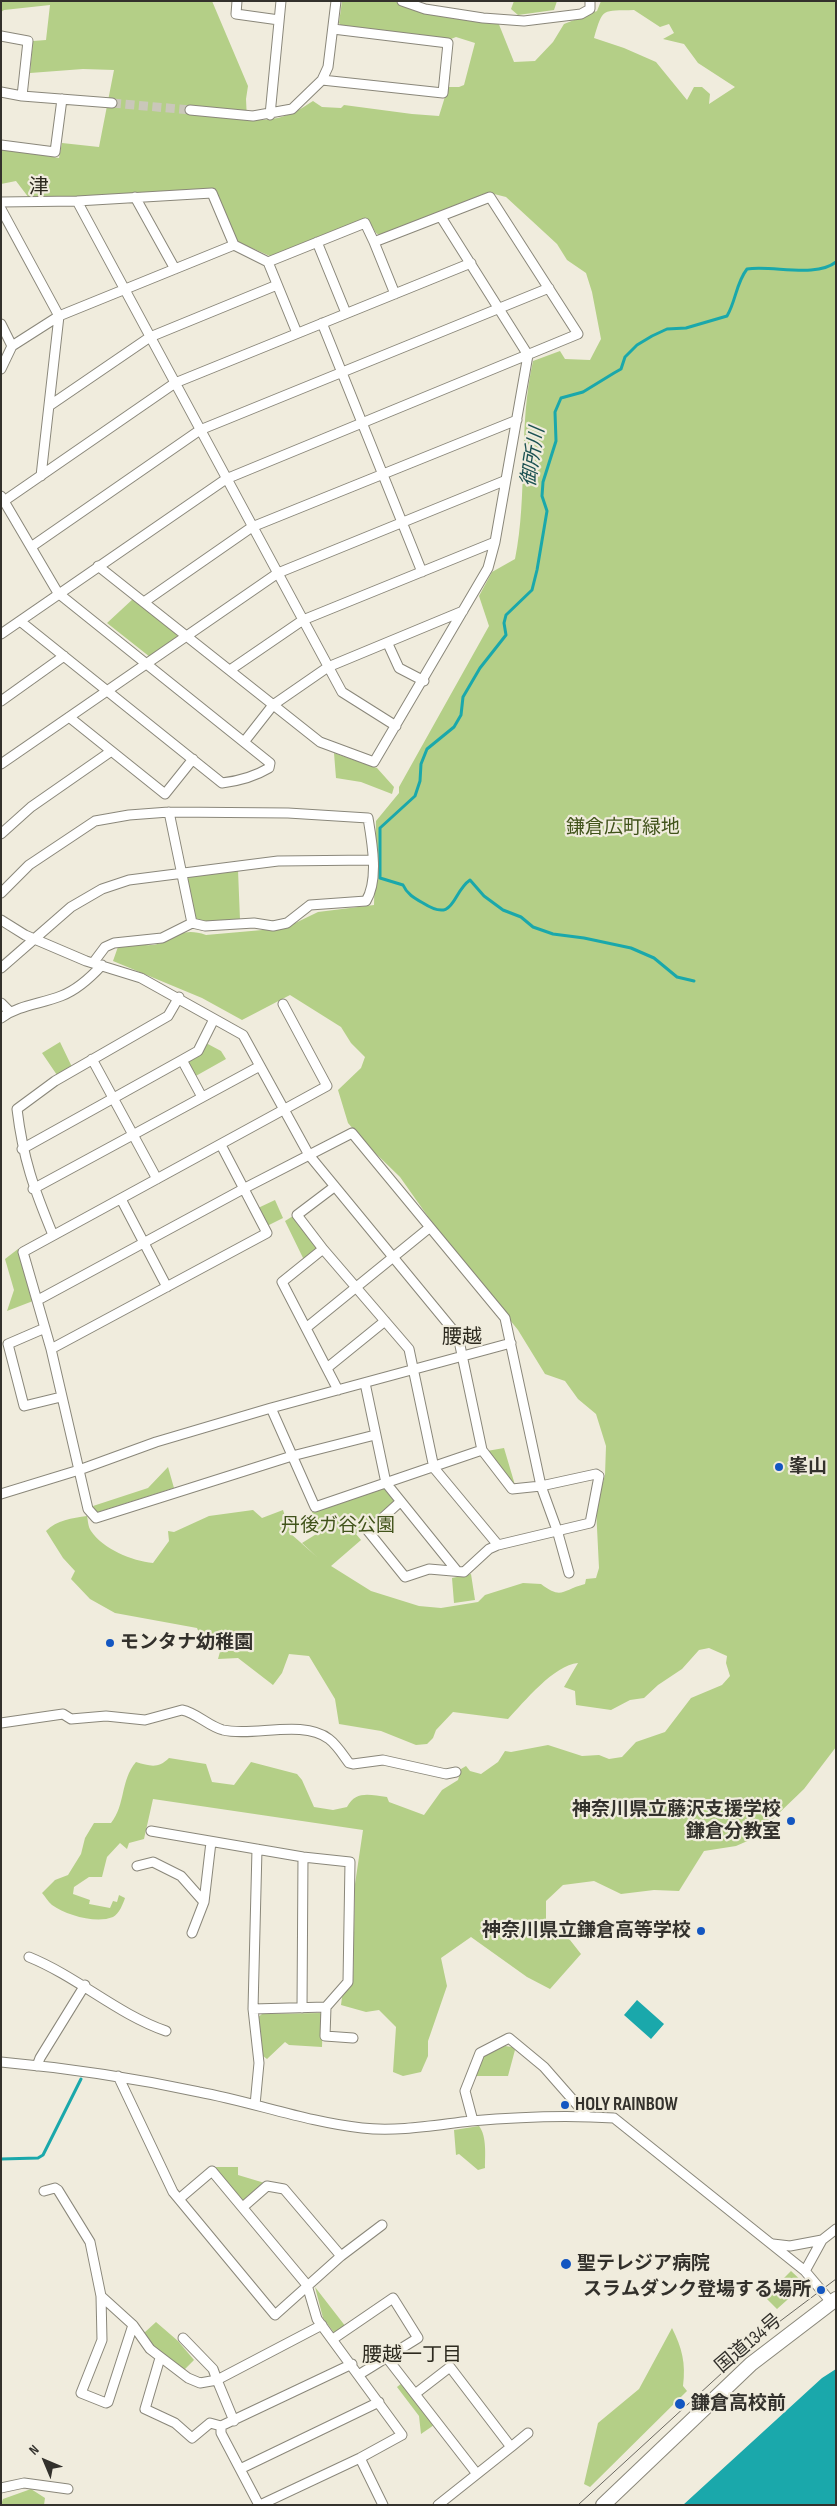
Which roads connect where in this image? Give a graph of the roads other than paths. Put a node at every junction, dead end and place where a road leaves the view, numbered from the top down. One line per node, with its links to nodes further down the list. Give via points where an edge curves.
1 (237, 1): 6 (street, via 236,14)
2 (281, 1): 6 (street)
3 (336, 1): 7 (street)
4 (402, 1): 5 (street, via 433,10 524,21 580,14 590,9)
5 (590, 1)
6 (279, 20): 15 (street)
7 (333, 29): 9 (street, via 328,67); 9 (street, via 448,43 444,93)
8 (1, 36): 11 (street, via 28,41)
9 (322, 80): 15 (street, via 292,109)
10 (1, 92): 11 (street)
11 (22, 96): 12 (street)
12 (62, 99): 13 (street); 16 (street, via 56,152)
13 (112, 103)
14 (190, 110): 15 (street)
15 (270, 115)
16 (1, 144)
17 (135, 198): 18 (street); 24 (street, via 212,193); 27 (street)
18 (77, 201): 19 (street); 30 (street)
19 (1, 202)
20 (1, 209): 34 (street)
21 (441, 216): 23 (street); 26 (street); 29 (street, via 490,197)
22 (317, 242): 23 (street, via 365,223); 25 (street); 33 (street)
23 (374, 242): 31 (street)
24 (234, 245): 25 (street); 27 (street)
25 (268, 262): 28 (street)
26 (471, 263): 31 (street); 32 (street)
27 (175, 268): 30 (street)
28 (277, 285): 37 (street); 38 (street)
29 (549, 288): 32 (street); 40 (street, via 578,334)
30 (124, 289): 34 (street); 38 (street)
31 (395, 294): 33 (street)
32 (499, 308): 40 (street); 42 (street)
33 (346, 313): 35 (street)
34 (59, 316): 39 (street); 44 (street)
35 (322, 323): 37 (street); 42 (street)
36 (1, 324): 39 (street)
37 (297, 333): 43 (street)
38 (150, 337): 43 (street); 44 (street)
39 (12, 346): 41 (street)
40 (528, 355): 45 (street); 46 (street)
41 (1, 369)
42 (342, 372): 46 (street); 47 (street)
43 (175, 383): 47 (street); 49 (street)
44 (49, 406): 49 (street)
45 (517, 420): 48 (street); 51 (street)
46 (362, 422): 48 (street); 50 (street)
47 (200, 430): 50 (street); 56 (street)
48 (383, 474): 53 (street); 54 (street)
49 (41, 476): 52 (street)
50 (226, 479): 54 (street); 57 (street)
51 (504, 481): 53 (street); 55 (street)
52 (3, 498): 56 (street)
53 (402, 522): 58 (street); 59 (street)
54 (252, 526): 59 (street); 61 (street)
55 (495, 542): 58 (street); 62 (street, via 488,568)
56 (31, 547): 60 (street)
57 (98, 566): 60 (street); 61 (street)
58 (422, 572): 63 (street)
59 (278, 574): 63 (street); 66 (street)
60 (58, 593): 64 (street); 69 (street)
61 (144, 602): 66 (street)
62 (463, 611): 67 (street); 72 (street)
63 (303, 620): 70 (street); 71 (street)
64 (20, 621): 65 (street); 68 (street)
65 (1, 634)
66 (187, 636): 69 (street); 71 (street)
67 (388, 644): 70 (street); 72 (street, via 399,668)
68 (64, 656): 73 (street); 74 (street)
69 (148, 664): 73 (street); 78 (street)
70 (328, 668): 75 (street); 77 (street, via 342,692)
71 (230, 670): 75 (street)
72 (424, 681): 77 (street)
73 (108, 690): 76 (street); 80 (street)
74 (1, 701)
75 (273, 705): 77 (street, via 320,742 374,762); 78 (street)
76 (69, 717): 79 (street); 81 (street)
77 (396, 726)
78 (244, 742): 80 (street, via 270,763 269,768 239,781 222,783)
79 (110, 752): 80 (street, via 165,794); 83 (street, via 31,807)
80 (193, 759)
81 (1, 764)
82 (170, 812): 84 (street, via 288,813 368,818); 85 (street); 86 (street, via 95,821 29,865)
83 (1, 834)
84 (372, 860): 85 (street, via 278,861); 88 (street, via 372,889 366,901 310,905 287,923 273,926 254,923 205,926)
85 (182, 873): 88 (street); 89 (street, via 129,880 102,889 71,908)
86 (1, 893)
87 (1, 920): 89 (street)
88 (192, 923): 90 (street, via 162,938 114,943 105,947)
89 (36, 939): 90 (street); 91 (street)
90 (97, 964): 92 (street, via 141,978); 95 (street, via 84,982 62,996)
91 (1, 968)
92 (178, 997): 97 (street); 98 (street, via 168,1016)
93 (1, 1003): 95 (street)
94 (283, 1004): 103 (street, via 328,1084)
95 (10, 1012): 96 (street)
96 (1, 1018)
97 (214, 1018): 99 (street, via 198,1050); 100 (street, via 244,1035)
98 (92, 1059): 101 (street); 106 (street, via 17,1109)
99 (182, 1060): 101 (street); 102 (street)
100 (260, 1066): 102 (street); 103 (street)
101 (113, 1096): 104 (street); 106 (street)
102 (202, 1097): 104 (street)
103 (284, 1109): 105 (street); 107 (street)
104 (134, 1134): 108 (street); 111 (street)
105 (221, 1145): 108 (street); 110 (street)
106 (22, 1149): 111 (street)
107 (309, 1154): 109 (street); 110 (street); 113 (street, via 352,1133)
108 (157, 1179): 112 (street)
109 (334, 1187): 116 (street, via 297,1216); 117 (street)
110 (245, 1188): 115 (street); 118 (street, via 267,1233)
111 (34, 1189): 114 (street)
112 (120, 1199): 114 (street); 115 (street)
113 (430, 1228): 117 (street); 124 (street, via 504,1318)
114 (53, 1235): 120 (street, via 23,1252)
115 (145, 1242): 118 (street); 120 (street)
116 (323, 1249): 119 (street); 123 (street, via 282,1282)
117 (393, 1258): 119 (street); 126 (street, via 458,1336)
118 (167, 1286): 125 (street)
119 (357, 1287): 121 (street); 123 (street)
120 (38, 1300): 122 (street)
121 (385, 1321): 127 (street); 128 (street, via 409,1349)
122 (45, 1328): 125 (street); 131 (street, via 8,1344 24,1406)
123 (306, 1328): 127 (street)
124 (511, 1343): 126 (street); 139 (street)
125 (51, 1349): 131 (street)
126 (461, 1355): 128 (street); 134 (street)
127 (327, 1368): 130 (street)
128 (412, 1370): 129 (street); 136 (street)
129 (365, 1383): 130 (street); 133 (street)
130 (338, 1390): 132 (street)
131 (61, 1397): 137 (street)
132 (271, 1408): 135 (street); 137 (street, via 156,1442)
133 (375, 1435): 135 (street); 138 (street)
134 (482, 1450): 136 (street); 139 (street, via 512,1489)
135 (292, 1456): 137 (street, via 96,1518 88,1509); 138 (street, via 314,1507)
136 (434, 1468): 138 (street); 143 (street)
137 (79, 1470): 140 (street)
138 (386, 1483): 141 (street)
139 (540, 1486): 142 (street); 142 (street, via 599,1476 590,1523)
140 (1, 1494)
141 (400, 1502): 144 (street); 144 (street, via 368,1531 405,1577 429,1569)
142 (557, 1530): 143 (street); 145 (street)
143 (498, 1545): 144 (street, via 464,1572)
144 (457, 1571)
145 (568, 1572)
146 (1, 1723): 147 (street, via 63,1714 71,1719 106,1716 145,1720 182,1710 224,1730 274,1729 320,1734 353,1764 382,1760 446,1774)
147 (456, 1772)
148 (151, 1830): 149 (street)
149 (211, 1842): 150 (street); 153 (street)
150 (257, 1849): 151 (street); 159 (street)
151 (303, 1857): 157 (street, via 350,1862 348,1982); 158 (street)
152 (137, 1866): 153 (street, via 153,1862 182,1876)
153 (204, 1902): 154 (street)
154 (192, 1933)
155 (29, 1957): 156 (street)
156 (85, 1985): 160 (street, via 142,2023); 163 (street)
157 (326, 2007): 158 (street); 161 (street, via 325,2036)
158 (302, 2008): 159 (street)
159 (253, 2009): 165 (street, via 259,2056)
160 (166, 2031)
161 (353, 2038)
162 (1, 2062): 163 (street)
163 (38, 2066): 164 (street)
164 (118, 2076): 165 (street); 169 (street)
165 (255, 2105): 167 (street, via 362,2128 388,2129)
166 (587, 2116): 167 (street); 167 (street, via 544,2067 509,2038 480,2053 465,2091); 174 (street, via 614,2118)
167 (473, 2121)
168 (44, 2191): 178 (street, via 58,2190 90,2242)
169 (179, 2199): 170 (street, via 212,2171); 177 (street, via 275,2315)
170 (243, 2207): 175 (street, via 268,2186 284,2189); 177 (street)
171 (382, 2225): 175 (street)
172 (836, 2229): 173 (street)
173 (822, 2240): 174 (street, via 790,2246); 176 (street)
174 (773, 2244): 176 (street)
175 (341, 2256): 177 (street)
176 (805, 2271): 179 (street)
177 (307, 2284): 181 (street, via 317,2319)
178 (101, 2296): 180 (street); 180 (street, via 102,2340 81,2393 108,2402)
179 (834, 2301): 203 (highway, 国道134号, via 751,2364)
180 (133, 2324): 184 (street)
181 (322, 2325): 183 (street); 188 (street)
182 (183, 2338): 188 (street, via 213,2369)
183 (333, 2339): 185 (street, via 393,2298 418,2338); 186 (street)
184 (160, 2358): 188 (street, via 200,2383); 192 (street, via 145,2409 175,2423 192,2438 210,2424)
185 (386, 2358): 187 (street); 189 (street)
186 (352, 2364): 187 (street); 191 (street)
187 (360, 2374): 190 (street)
188 (217, 2380): 191 (street)
189 (415, 2394): 194 (street, via 450,2367); 197 (street)
190 (379, 2402): 195 (street, via 402,2435); 196 (street)
191 (234, 2421): 192 (street)
192 (221, 2426): 196 (street, via 220,2433)
193 (528, 2433): 194 (street)
194 (511, 2447): 197 (street)
195 (360, 2458): 200 (street); 201 (street)
196 (240, 2469): 200 (street)
197 (477, 2474): 202 (street)
198 (1, 2488): 199 (street, via 24,2483)
199 (68, 2489)
200 (260, 2505)
201 (383, 2505)
202 (438, 2505)
203 (603, 2505)

